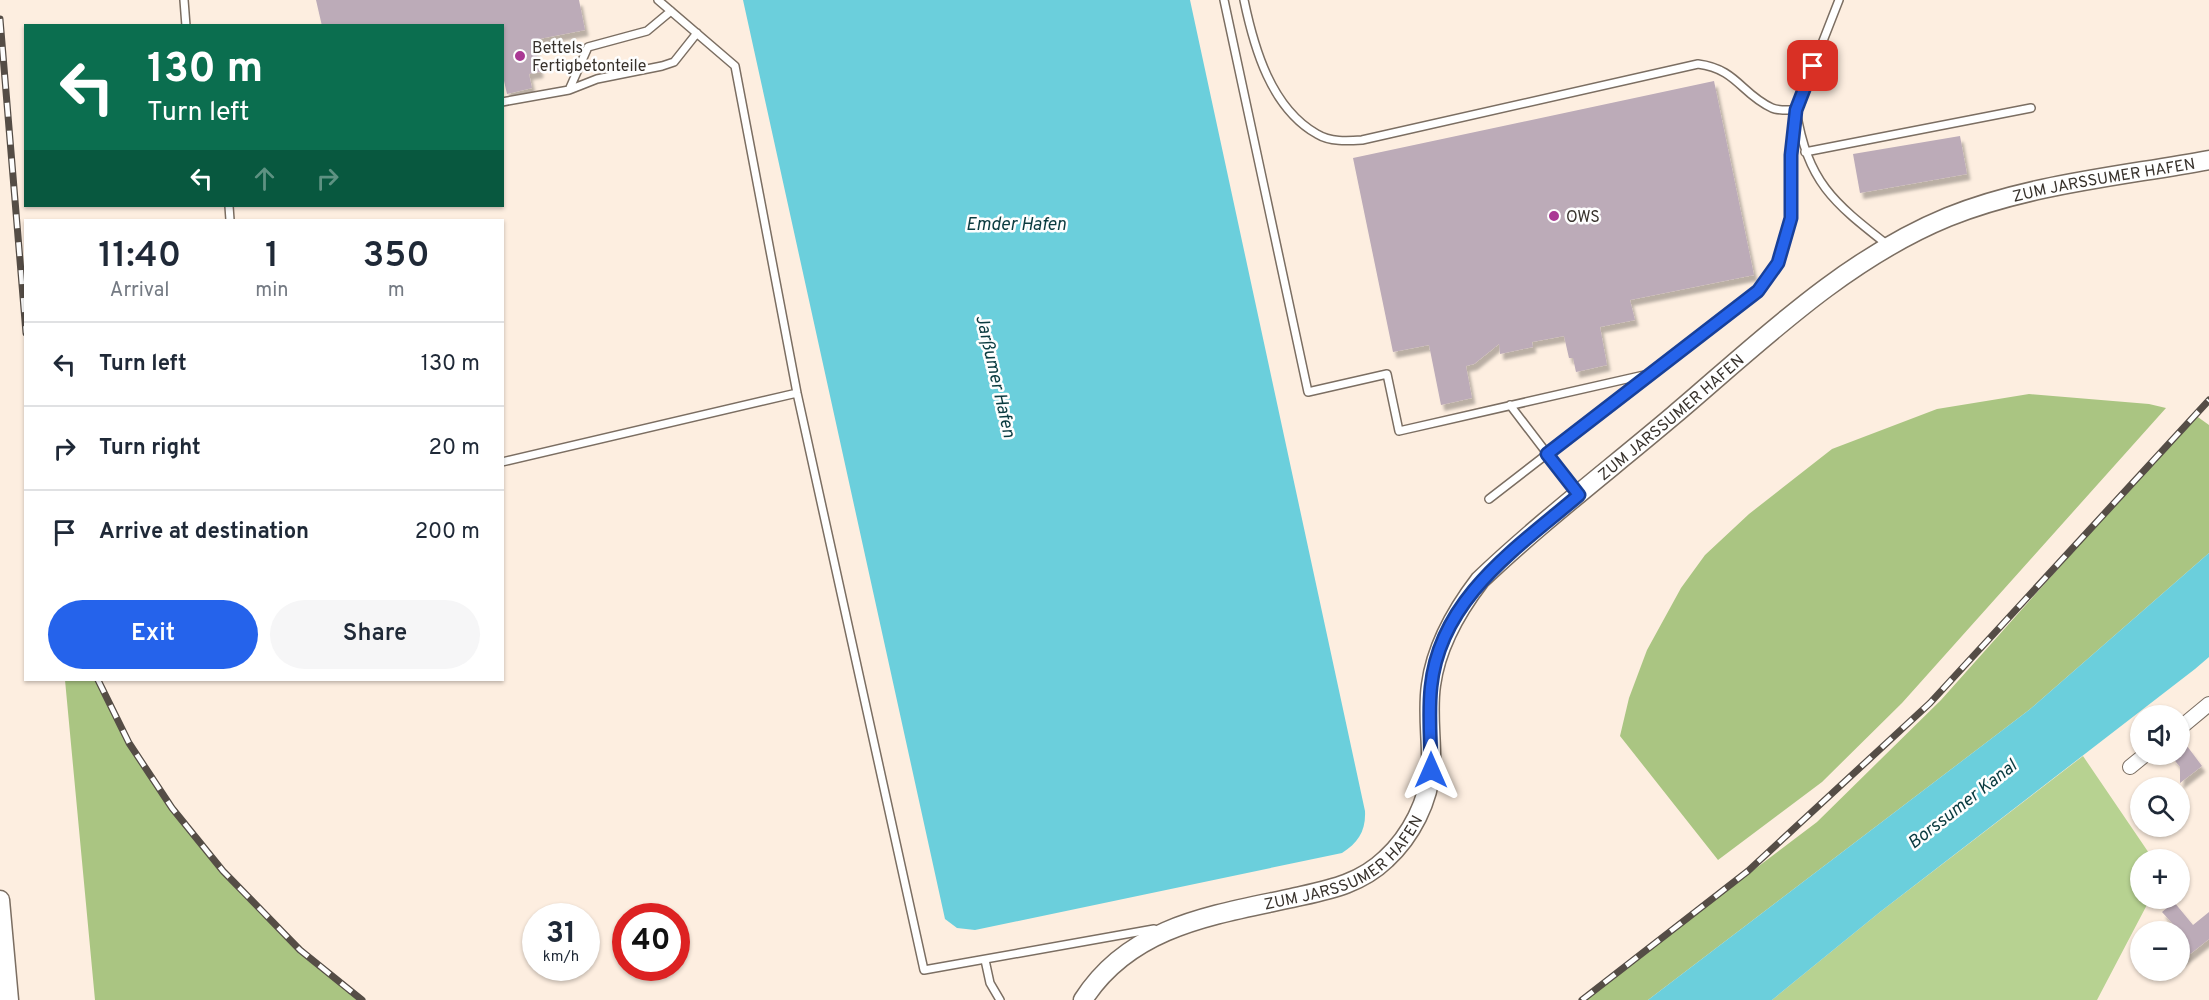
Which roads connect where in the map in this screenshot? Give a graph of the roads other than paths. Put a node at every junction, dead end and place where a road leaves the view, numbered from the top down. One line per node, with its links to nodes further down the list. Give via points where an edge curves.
1 (184, 0): 7 (lane)
2 (658, 0): 6 (lane)
3 (1224, 0): 18 (lane, via 1308,392 1387,375 1399,431)
4 (1244, 0): 12 (lane, via 1260,58 1275,91 1293,116 1318,135 1340,141 1362,140 1698,64 1727,72 1773,109)
5 (1839, 0): 12 (lane)
6 (671, 11): 8 (lane); 9 (lane, via 647,31 588,47)
7 (186, 24)
8 (697, 33): 9 (lane, via 674,62 597,79); 17 (lane, via 735,66)
9 (569, 90): 10 (lane)
10 (504, 102)
11 (2031, 108): 13 (lane)
12 (1796, 110): 13 (lane); 16 (lane, via 1791,218 1778,263 1758,291)
13 (1805, 152): 15 (lane, via 1824,190)
14 (2209, 160): 15 (street, ZUM JARSSUMER HAFEN, via 2018,195 1950,216)
15 (1889, 247): 21 (street, ZUM JARSSUMER HAFEN, via 1809,302)
16 (1653, 373): 18 (lane); 19 (lane)
17 (797, 393): 20 (lane); 29 (lane, via 924,970)
18 (1510, 405): 19 (lane)
19 (1547, 454): 21 (lane); 22 (lane)
20 (504, 462)
21 (1579, 495): 28 (street, ZUM JARSSUMER HAFEN, via 1480,580 1458,612 1444,641 1431,687 1431,770 1425,795 1410,830 1393,852 1369,873 1338,888)
22 (1489, 499)
23 (2209, 704): 24 (street)
24 (2190, 720)
25 (2132, 765): 26 (street)
26 (2130, 767)
27 (0, 900): 30 (street)
28 (1175, 926): 29 (lane); 32 (street, ZUM JARSSUMER HAFEN, via 1133,949 1099,978)
29 (985, 960): 31 (lane, via 990,983)
30 (9, 1000)
31 (1000, 1000)
32 (1083, 1000)

